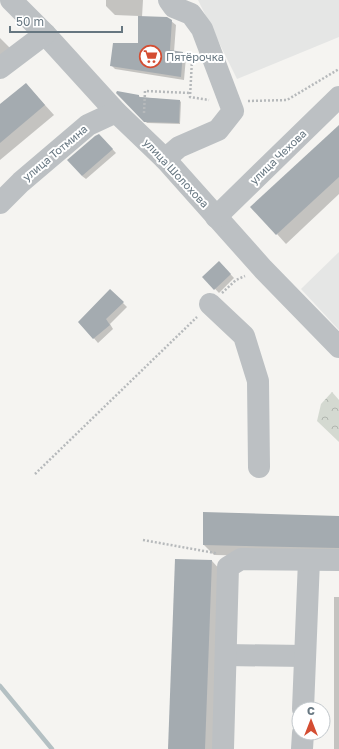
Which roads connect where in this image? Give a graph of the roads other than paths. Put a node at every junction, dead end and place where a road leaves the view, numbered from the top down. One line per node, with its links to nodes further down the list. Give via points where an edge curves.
1 (11, 0): 3 (street, улица Шолохова)
2 (169, 0): 7 (street, via 174,7 191,14 202,29 233,111 218,130 179,147)
3 (45, 34): 4 (street); 6 (street, улица Шолохова)
4 (0, 68)
5 (339, 97): 9 (street, улица Чехова)
6 (116, 112): 7 (street, улица Шолохова); 8 (street, улица Тотмина, via 88,125)
7 (165, 159): 9 (street, улица Шолохова)
8 (0, 203)
9 (216, 217): 11 (street, улица Шолохова)
10 (210, 304): 12 (street, via 244,336 258,381)
11 (339, 347)
12 (258, 467)
13 (309, 560): 14 (street); 15 (street, via 241,559 228,567); 16 (street)
14 (339, 560)
15 (226, 655): 16 (street); 18 (street)
16 (305, 656): 17 (street)
17 (304, 701)
18 (223, 749)

